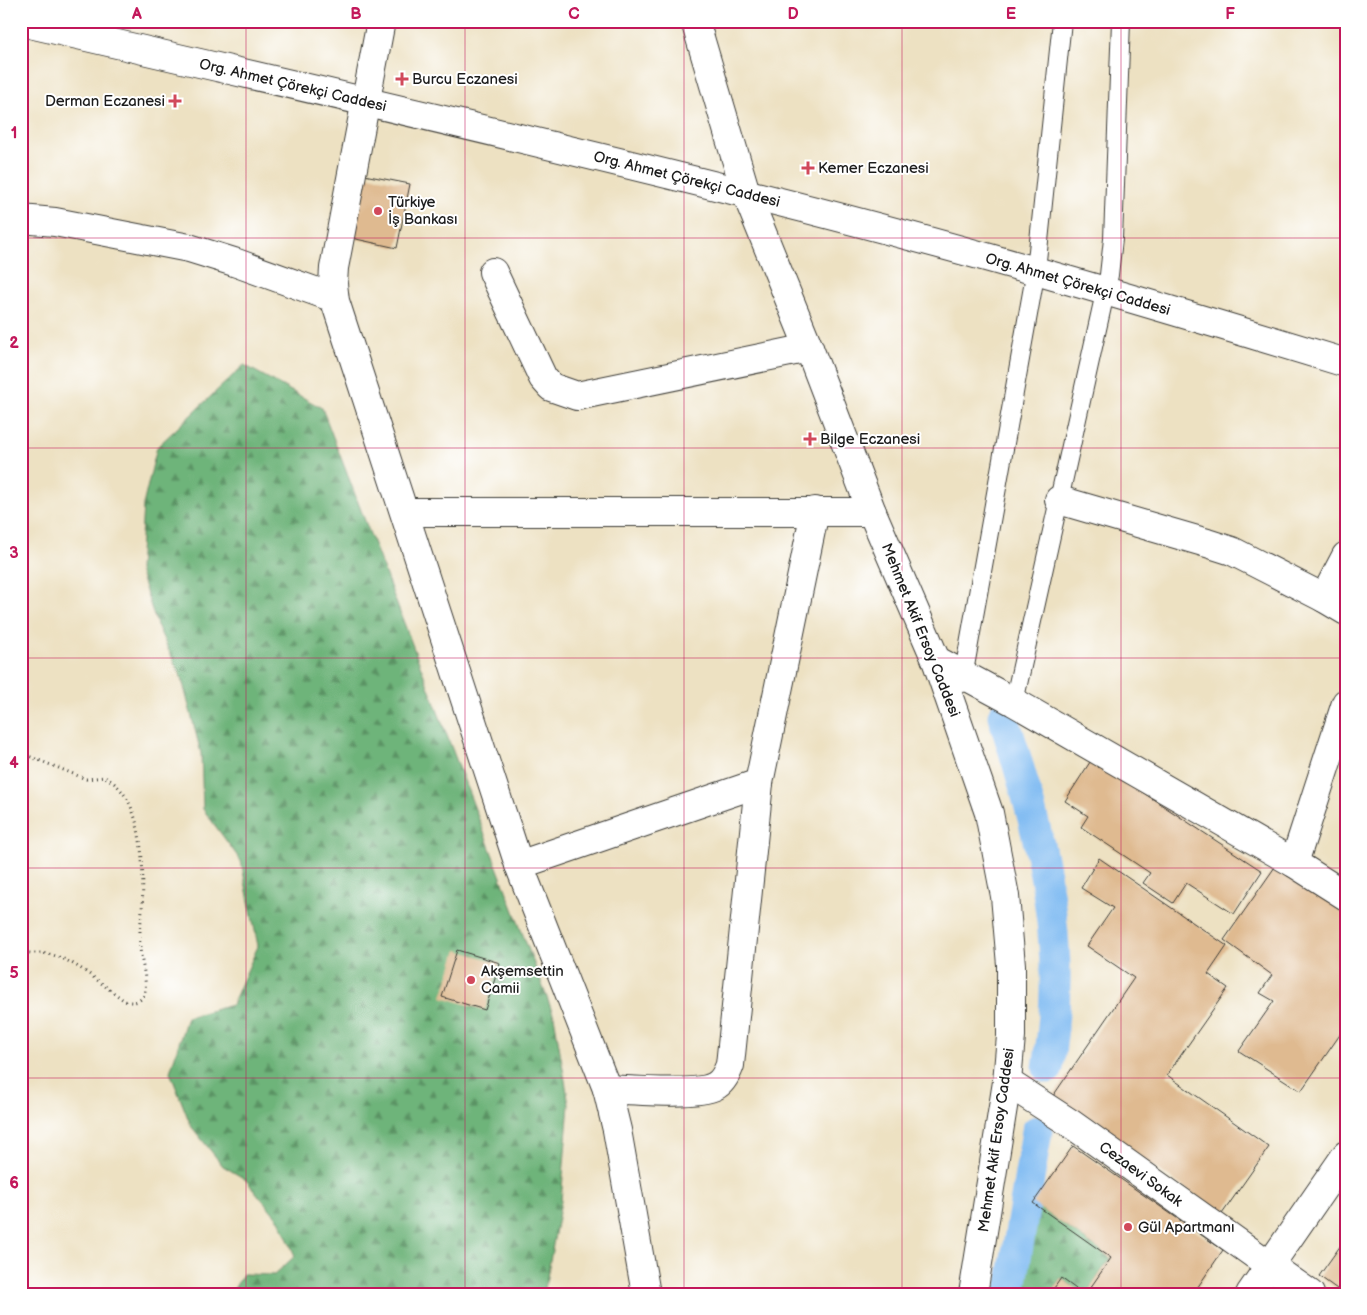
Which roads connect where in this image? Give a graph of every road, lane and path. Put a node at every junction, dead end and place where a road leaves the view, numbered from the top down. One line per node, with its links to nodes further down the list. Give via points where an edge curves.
1 (381, 21): 6 (street)
2 (694, 21): 7 (street, Mehmet Akif Ersoy Caddesi)
3 (1062, 21): 9 (lane)
4 (1121, 21): 11 (lane, via 1112,253)
5 (21, 22): 6 (street, Org. Ahmet Çörekçi Caddesi)
6 (367, 102): 7 (street, Org. Ahmet Çörekçi Caddesi); 12 (street, via 334,268)
7 (746, 193): 9 (street, Org. Ahmet Çörekçi Caddesi); 13 (street, Mehmet Akif Ersoy Caddesi)
8 (21, 219): 12 (street, via 55,222 189,248)
9 (1036, 270): 11 (street, Org. Ahmet Çörekçi Caddesi); 22 (lane)
10 (493, 272): 13 (street, via 543,378 551,386 577,396)
11 (1106, 290): 14 (street, Org. Ahmet Çörekçi Caddesi); 15 (lane)
12 (334, 298): 17 (street)
13 (809, 348): 18 (street, Mehmet Akif Ersoy Caddesi)
14 (1346, 363)
15 (1059, 500): 20 (street, via 1232,551); 23 (lane)
16 (815, 511): 17 (street); 18 (street); 27 (street)
17 (405, 512): 29 (street)
18 (872, 512): 21 (street, Mehmet Akif Ersoy Caddesi)
19 (1346, 556): 20 (street)
20 (1335, 604)
21 (936, 660): 22 (street); 25 (street, Mehmet Akif Ersoy Caddesi)
22 (963, 675): 23 (street); 25 (lane)
23 (1014, 702): 28 (street)
24 (1346, 703): 28 (street)
25 (956, 718): 32 (street, Mehmet Akif Ersoy Caddesi, via 989,813 1004,896 1011,964)
26 (21, 753): 31 (path, via 86,779 105,777 119,788 129,803 140,839 140,944 145,991 142,998 131,1003 57,956 36,952)
27 (759, 783): 29 (street); 33 (street, via 730,1065 725,1077 717,1086 699,1091)
28 (1294, 863): 30 (street)
29 (519, 865): 33 (street)
30 (1346, 896)
31 (21, 954)
32 (1007, 1082): 35 (street, Cezaevi Sokak, via 1070,1123); 37 (street, Mehmet Akif Ersoy Caddesi)
33 (607, 1090): 36 (street)
34 (1346, 1155): 35 (street)
35 (1270, 1266): 38 (street); 39 (street, Cezaevi Sokak)
36 (646, 1294)
37 (973, 1294)
38 (1250, 1294)
39 (1310, 1294)

